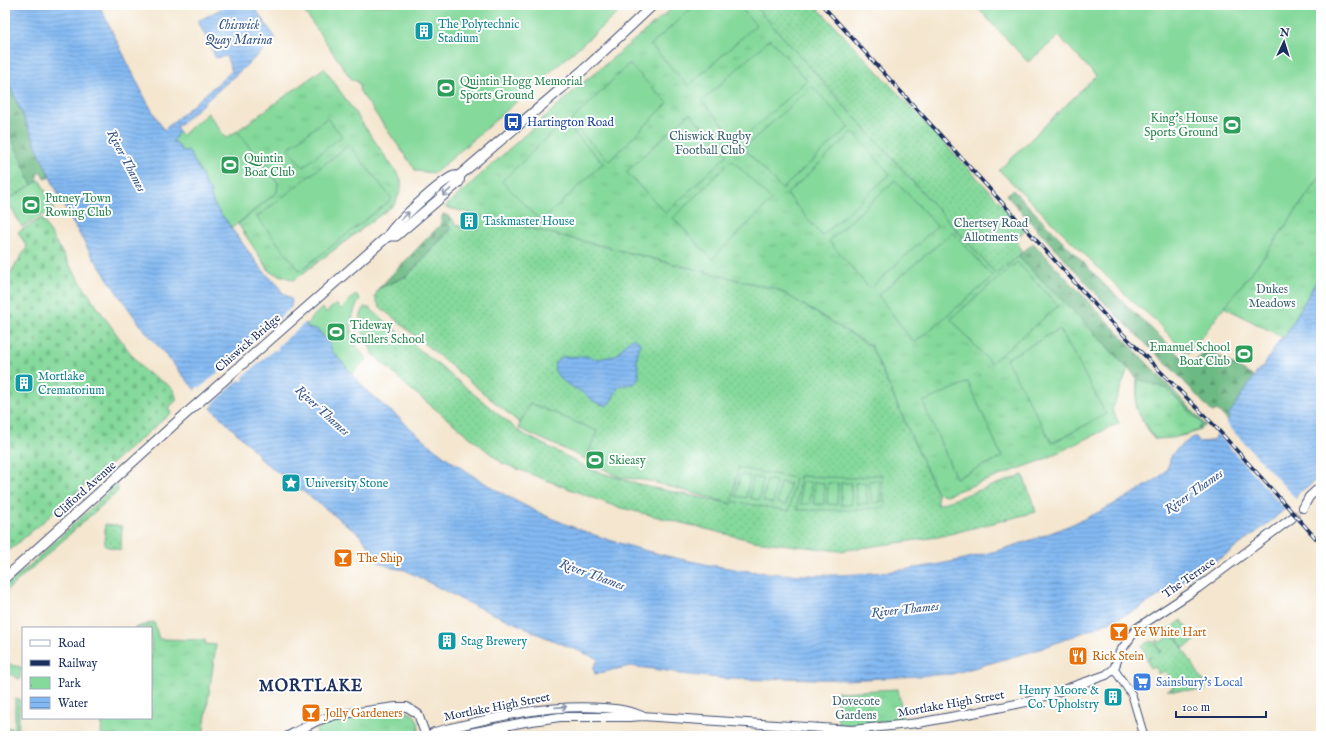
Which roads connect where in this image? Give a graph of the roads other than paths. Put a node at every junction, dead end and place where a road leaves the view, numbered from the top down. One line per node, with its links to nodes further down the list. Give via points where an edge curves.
1 (653, 5): 2 (highway, via 589,65)
2 (460, 175): 3 (highway, one-way to 2, via 425,198 453,176); 3 (highway, one-way to 3, via 458,182 396,236)
3 (388, 236): 4 (highway, Chiswick Bridge)
4 (180, 419): 8 (highway, Clifford Avenue)
5 (1321, 486): 6 (main road)
6 (1302, 508)
7 (1292, 518): 9 (main road, The Terrace, via 1198,588 1137,628 1120,652)
8 (5, 578)
9 (1114, 669): 10 (main road, Mortlake High Street, via 1096,680 1032,701 918,723 852,730); 14 (street, via 1132,696)
10 (642, 716): 12 (main road, Mortlake High Street, one-way to 10, via 434,732 535,710 566,707 633,711); 13 (main road, Mortlake High Street, via 572,716)
11 (288, 736): 12 (main road, via 317,721 340,714 407,707 418,714)
12 (427, 736)
13 (454, 736)
14 (1144, 736)

